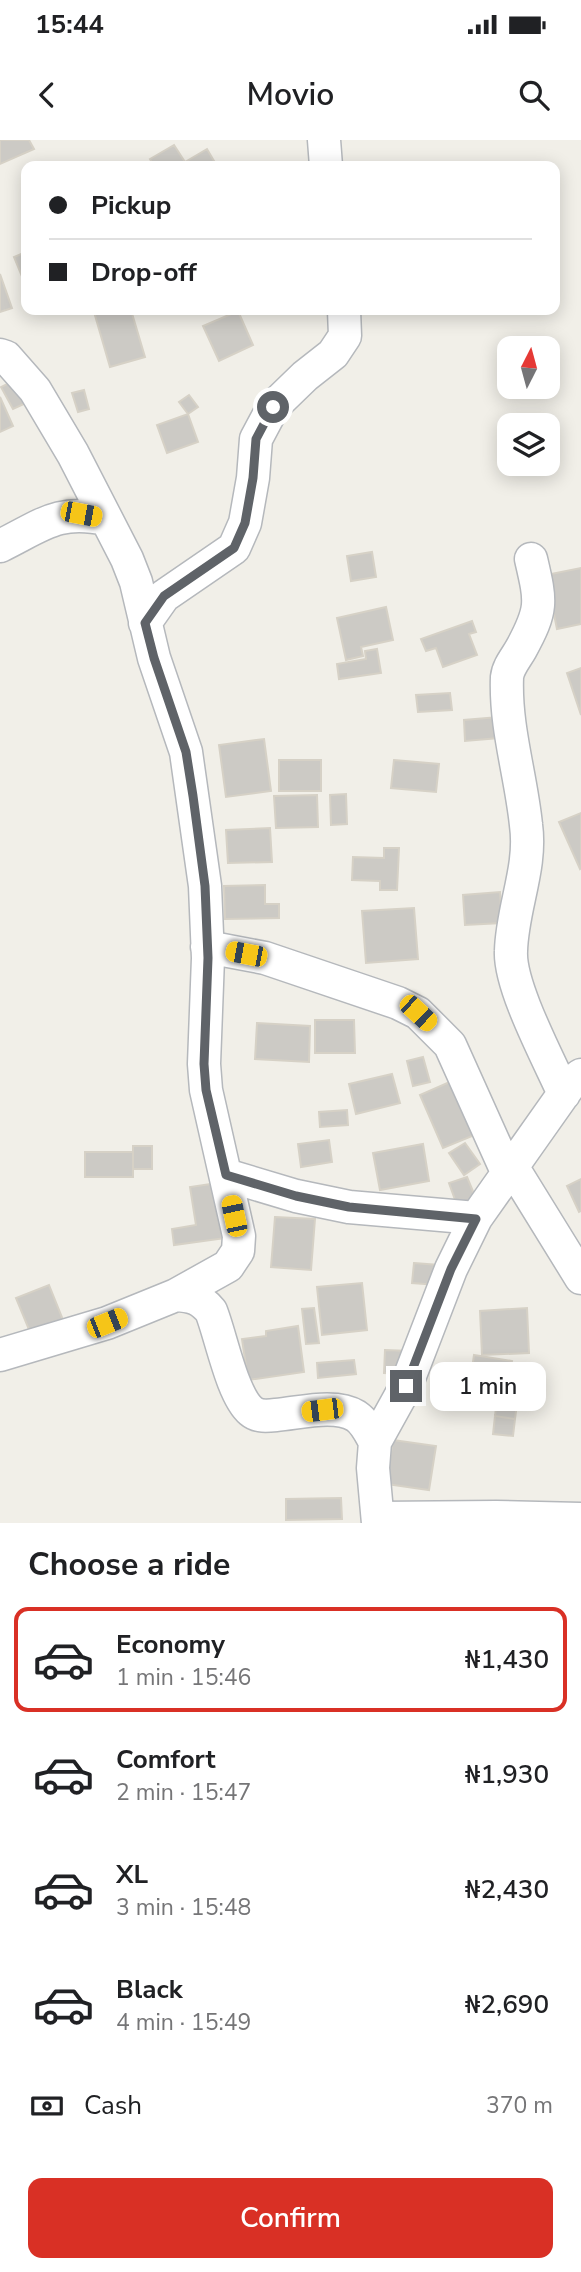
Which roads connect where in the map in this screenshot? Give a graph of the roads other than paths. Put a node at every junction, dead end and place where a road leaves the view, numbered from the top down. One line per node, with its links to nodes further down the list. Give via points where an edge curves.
1 (324, 140): 2 (street)
2 (326, 161)
3 (344, 315): 8 (street, via 345,336 333,354 273,407 256,439 245,523 234,548 164,596)
4 (0, 355): 5 (street, via 35,390)
5 (106, 519): 6 (street, via 59,516); 8 (street, via 136,582)
6 (0, 546)
7 (531, 559): 10 (street, via 539,609 508,671 506,694 527,825 527,858 510,951 514,976)
8 (145, 623): 9 (street, via 186,752 205,886)
9 (207, 947): 11 (street, via 265,958 418,1013 450,1045); 12 (street, via 206,1090)
10 (573, 1084): 11 (street)
11 (511, 1171): 13 (street); 14 (street)
12 (226, 1175): 13 (street, via 349,1207); 15 (street, via 239,1236 235,1259)
13 (476, 1219): 17 (street, via 451,1269 406,1386)
14 (581, 1278)
15 (176, 1295): 16 (street, via 107,1323); 17 (street, via 194,1297 212,1311 236,1389 252,1412 263,1416 346,1412 365,1424)
16 (0, 1355)
17 (375, 1442): 19 (street)
18 (581, 1519): 19 (street)
19 (378, 1521)

